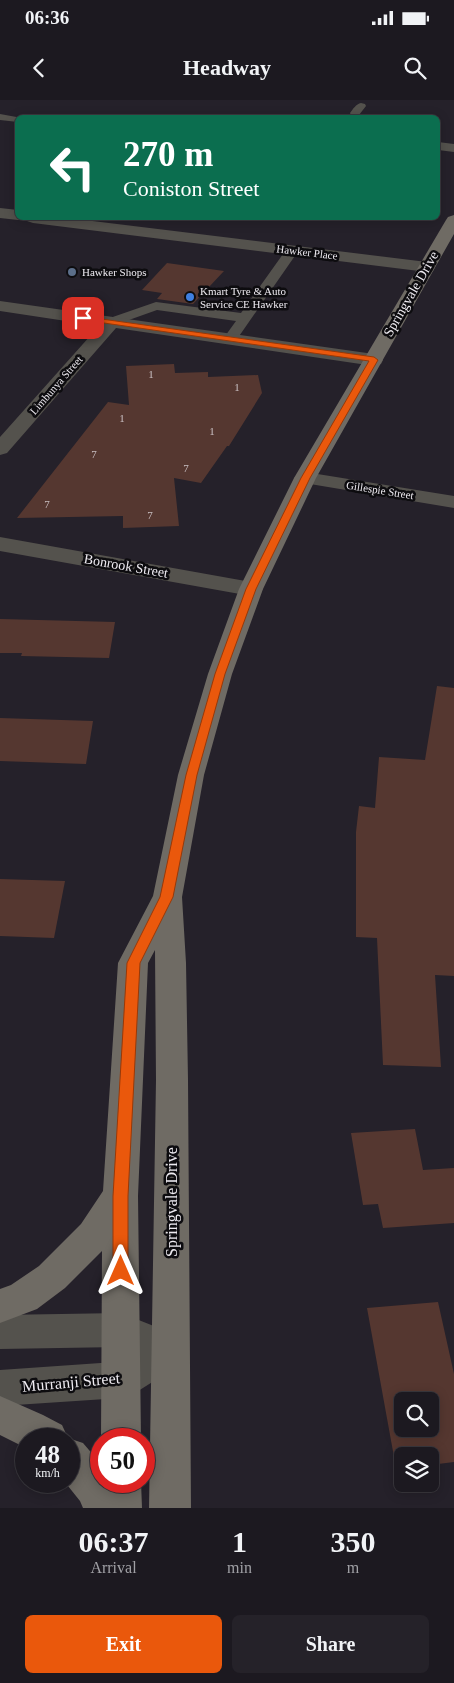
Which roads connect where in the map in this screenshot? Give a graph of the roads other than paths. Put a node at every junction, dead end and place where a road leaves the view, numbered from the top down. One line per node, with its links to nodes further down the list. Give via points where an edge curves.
1 (0, 117): 2 (lane)
2 (15, 119): 3 (lane)
3 (0, 129)
4 (440, 146): 5 (street)
5 (454, 148)
6 (0, 213): 7 (street)
7 (15, 216)
8 (58, 220): 10 (street, Hawker Place, via 193,231)
9 (454, 220): 11 (main road, Springvale Drive)
10 (293, 250): 11 (street, Hawker Place); 13 (lane)
11 (427, 268): 16 (main road, Springvale Drive)
12 (0, 306): 14 (street)
13 (246, 318): 14 (lane, via 156,306); 15 (lane)
14 (112, 322): 15 (street); 17 (street, Limbunya Street)
15 (230, 339): 16 (street)
16 (374, 360): 18 (main road, Springvale Drive)
17 (0, 449)
18 (305, 478): 19 (street, Gillespie Street); 21 (main road, Springvale Drive)
19 (454, 502)
20 (0, 544): 21 (street, Bonrook Street)
21 (251, 589): 22 (main road, Springvale Drive, via 220,674 191,775)
22 (166, 897): 23 (main road, Springvale Drive, via 134,963); 27 (main road, Springvale Drive, via 171,963 172,1061)
23 (120, 1196): 24 (main road, via 94,1236 52,1277 24,1297); 25 (main road, Springvale Drive)
24 (0, 1306)
25 (121, 1330): 26 (street); 27 (street); 28 (main road, Springvale Drive)
26 (0, 1332)
27 (170, 1350): 28 (street, Murranji Street); 37 (main road, Springvale Drive)
28 (121, 1380): 29 (street, Murranji Street); 32 (main road, Springvale Drive)
29 (0, 1388)
30 (0, 1416): 31 (main road)
31 (29, 1428)
32 (121, 1428)
33 (80, 1470): 35 (main road, via 95,1487)
34 (121, 1493): 36 (main road)
35 (104, 1508)
36 (121, 1508)
37 (170, 1508)

